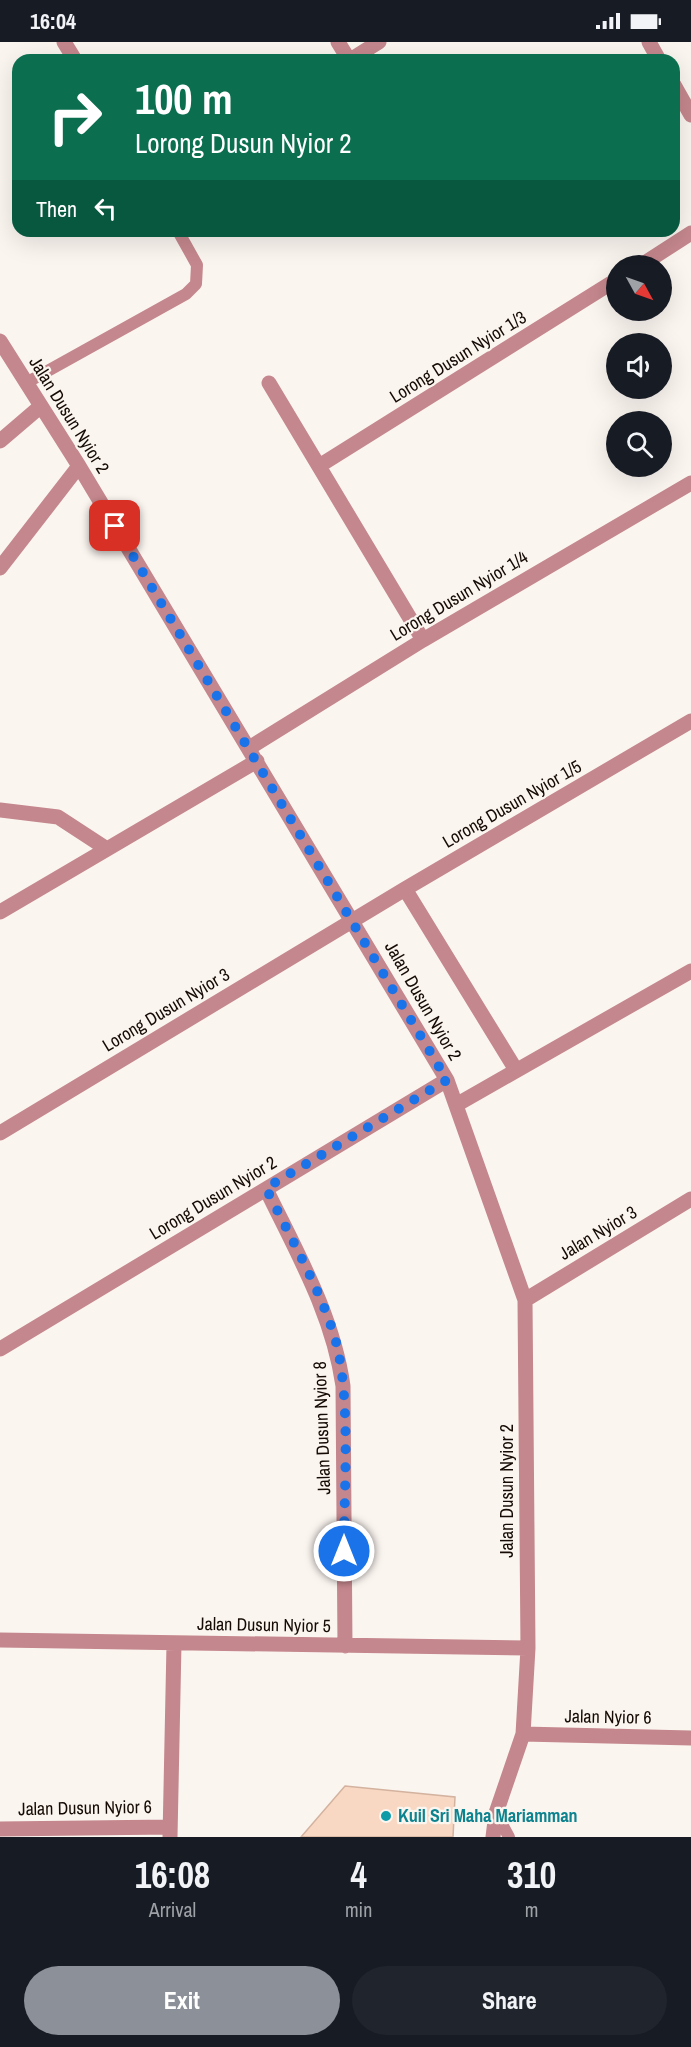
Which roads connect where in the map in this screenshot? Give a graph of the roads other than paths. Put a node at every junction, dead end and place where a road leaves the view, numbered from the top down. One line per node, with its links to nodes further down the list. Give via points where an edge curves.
1 (379, 42): 2 (street)
2 (359, 54)
3 (680, 95): 4 (street)
4 (691, 115)
5 (691, 233): 7 (street)
6 (181, 237): 10 (lane, via 197,265 196,285)
7 (657, 255)
8 (606, 286): 15 (street, Lorong Dusun Nyior 1/3)
9 (0, 341): 10 (street, Jalan Dusun Nyior 2)
10 (26, 383): 12 (street, Jalan Dusun Nyior 2)
11 (269, 383): 15 (street)
12 (41, 406): 13 (street); 14 (street, Jalan Dusun Nyior 2)
13 (0, 441)
14 (79, 466): 17 (street); 20 (street, Jalan Dusun Nyior 2)
15 (320, 466): 18 (street)
16 (691, 483): 18 (street, Lorong Dusun Nyior 1/4)
17 (0, 568)
18 (423, 640): 20 (street, Lorong Dusun Nyior 1/4)
19 (691, 721): 23 (street, Lorong Dusun Nyior 1/5)
20 (253, 754): 22 (street); 25 (street, Jalan Dusun Nyior 2)
21 (0, 810): 22 (street, via 58,817)
22 (107, 849): 24 (street)
23 (405, 889): 25 (street, Lorong Dusun Nyior 1/5); 27 (street)
24 (0, 912)
25 (353, 920): 28 (street, Jalan Dusun Nyior 2); 30 (street, Lorong Dusun Nyior 3)
26 (691, 971): 27 (street)
27 (516, 1070): 29 (street)
28 (447, 1080): 29 (street, Jalan Dusun Nyior 2); 31 (street, Lorong Dusun Nyior 2)
29 (456, 1105): 33 (street, Jalan Dusun Nyior 2)
30 (0, 1133)
31 (266, 1188): 34 (street, Lorong Dusun Nyior 2); 37 (street, Jalan Dusun Nyior 8, via 324,1310 339,1353 343,1386)
32 (690, 1202): 33 (street, Jalan Nyior 3)
33 (525, 1300): 38 (street, Jalan Dusun Nyior 2)
34 (0, 1349)
35 (0, 1640): 36 (street, Jalan Dusun Nyior 5)
36 (174, 1644): 37 (street, Jalan Dusun Nyior 5); 43 (street)
37 (345, 1646): 38 (street, Jalan Dusun Nyior 5)
38 (528, 1648): 39 (street, Jalan Dusun Nyior 2)
39 (523, 1734): 40 (street, Jalan Nyior 6); 41 (street, Jalan Dusun Nyior 2)
40 (691, 1738)
41 (496, 1813): 44 (street, Jalan Dusun Nyior 2); 45 (lane)
42 (0, 1829): 43 (street, Jalan Dusun Nyior 6)
43 (170, 1832)
44 (493, 1837)
45 (508, 1837)

